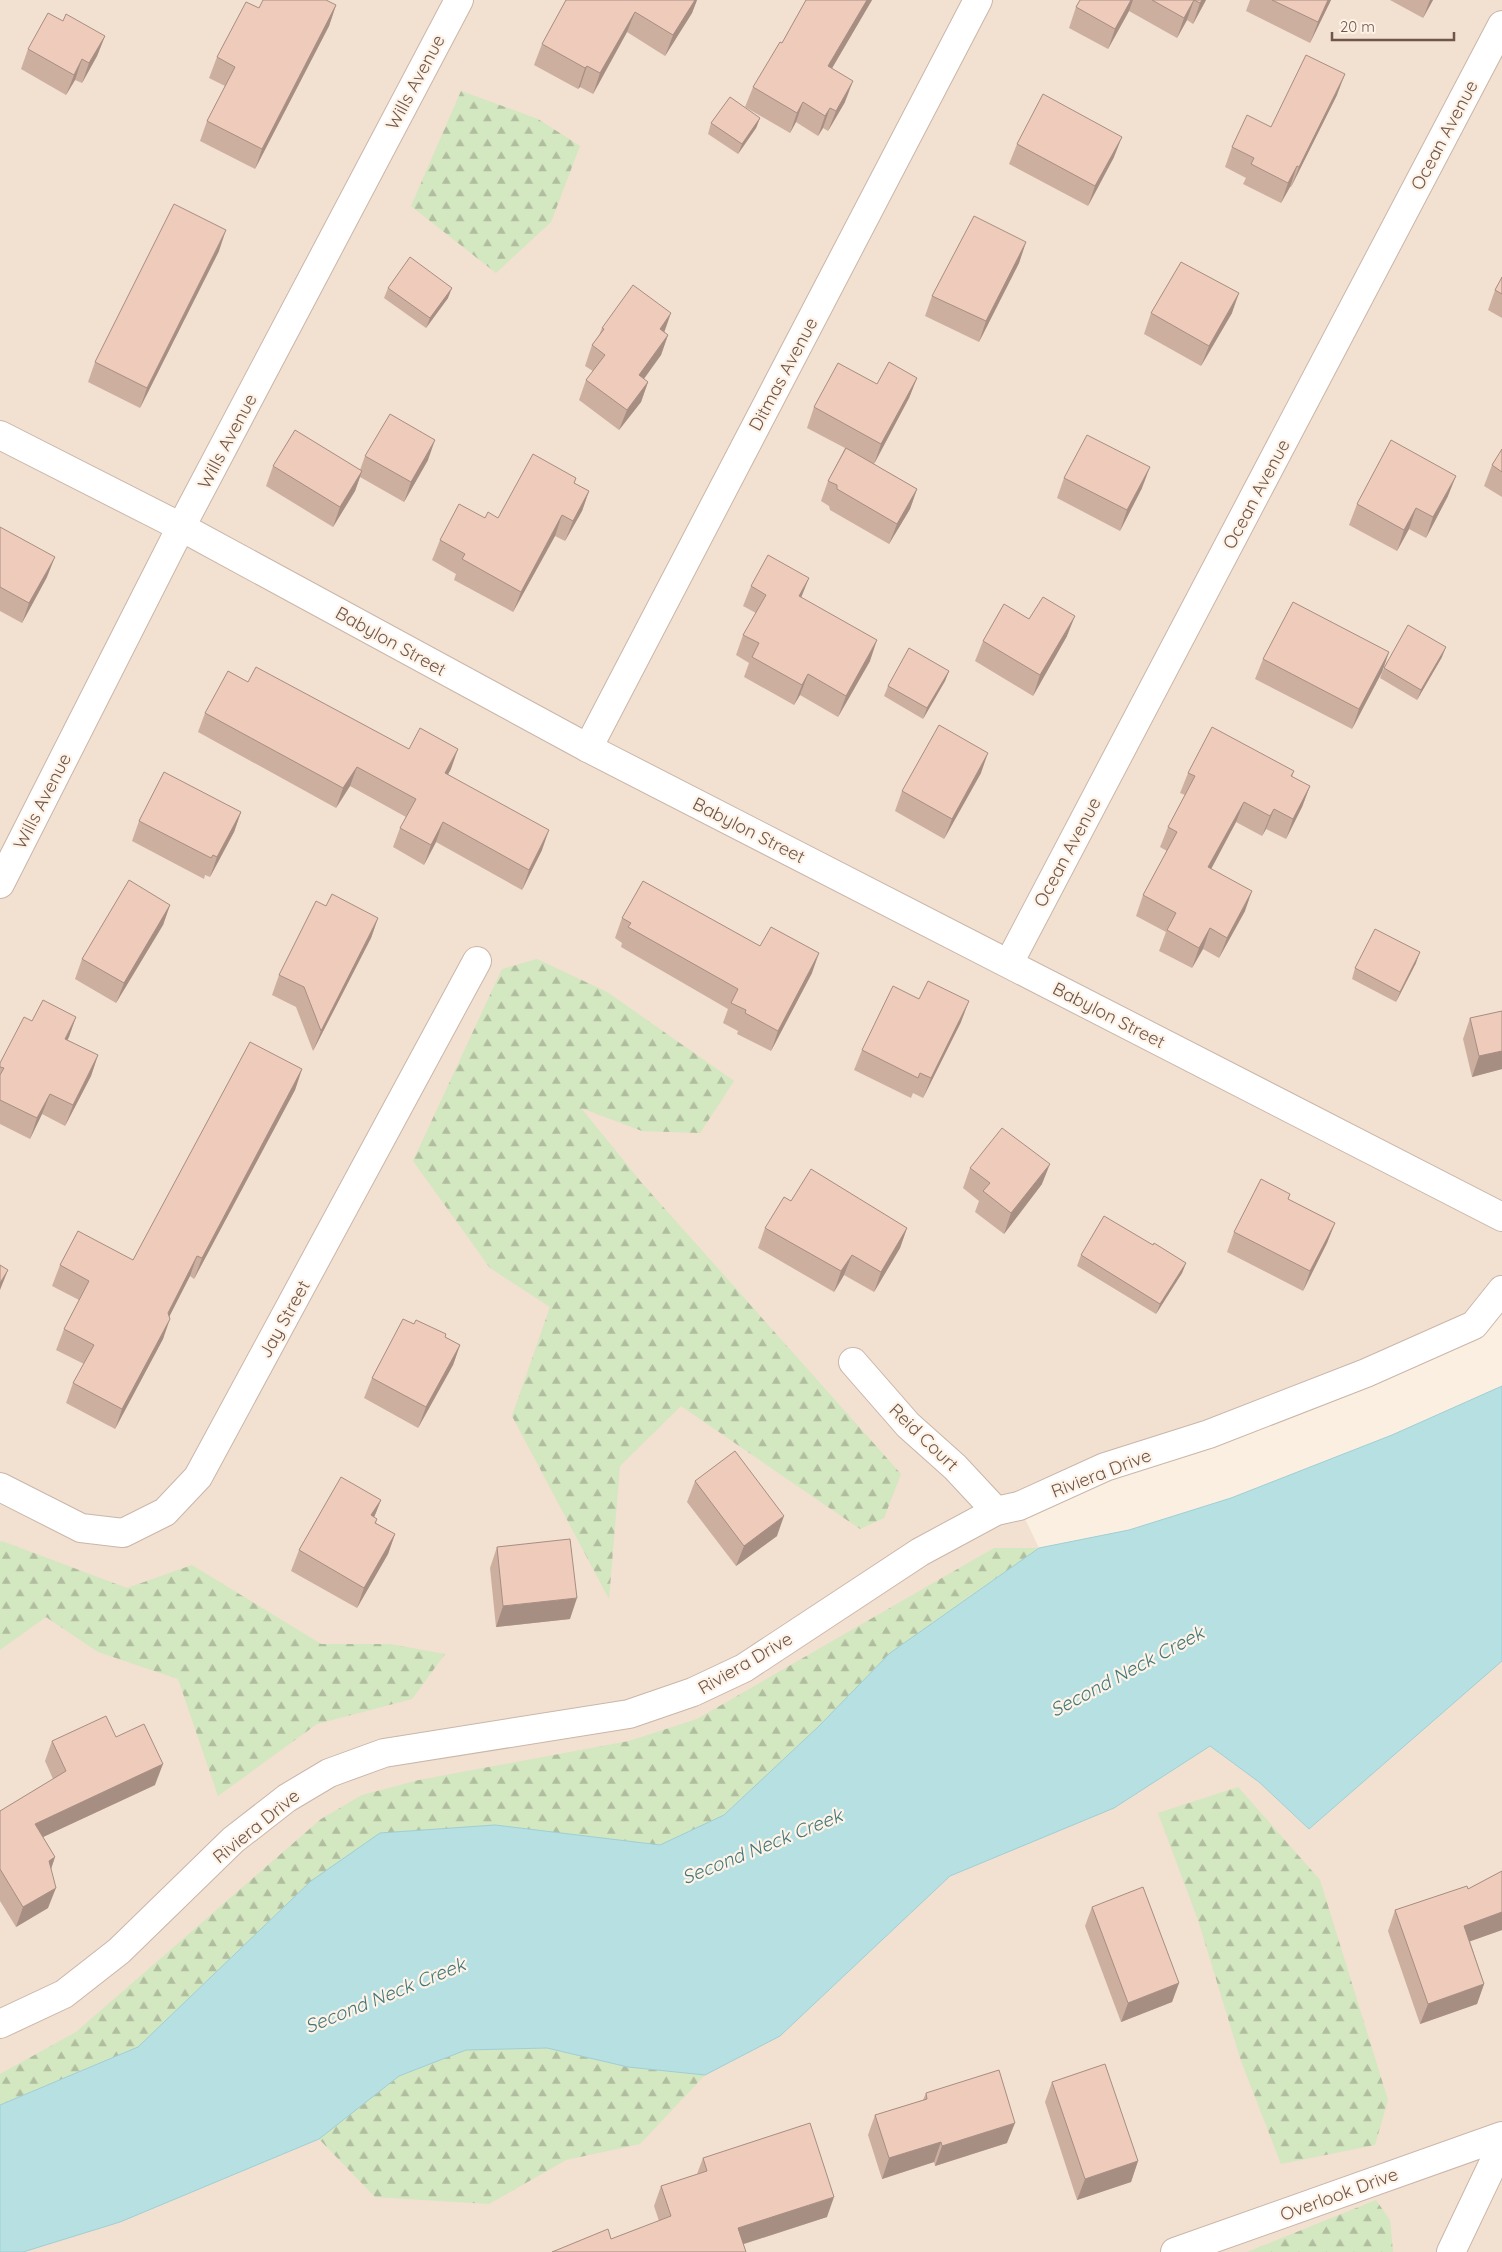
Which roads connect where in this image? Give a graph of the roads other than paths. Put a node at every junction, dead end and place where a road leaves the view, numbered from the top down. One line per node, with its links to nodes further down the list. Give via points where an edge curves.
1 (459, 0): 5 (street, Wills Avenue)
2 (978, 0): 6 (street, Ditmas Avenue)
3 (1502, 25): 9 (street, Ocean Avenue)
4 (0, 435): 5 (street, Babylon Street)
5 (182, 527): 6 (street, Babylon Street); 7 (street, Wills Avenue)
6 (588, 748): 9 (street, Babylon Street)
7 (0, 884)
8 (477, 961): 13 (street, Jay Street, via 198,1477 165,1512 122,1533 81,1528)
9 (1009, 963): 10 (street, Babylon Street)
10 (1502, 1217)
11 (1502, 1290): 14 (street, Riviera Drive, via 1474,1325 1366,1373 1209,1434 1105,1467 1019,1506)
12 (853, 1362): 14 (street, Reid Court, via 908,1425 955,1467)
13 (0, 1487)
14 (996, 1511): 15 (street, Riviera Drive, via 920,1552 744,1668 693,1692 629,1714 384,1754 329,1773 287,1798 233,1840 119,1951 72,1988)
15 (0, 2024)
16 (1502, 2136): 18 (street, Overlook Drive)
17 (1502, 2145): 19 (street)
18 (1175, 2252)
19 (1450, 2252)

